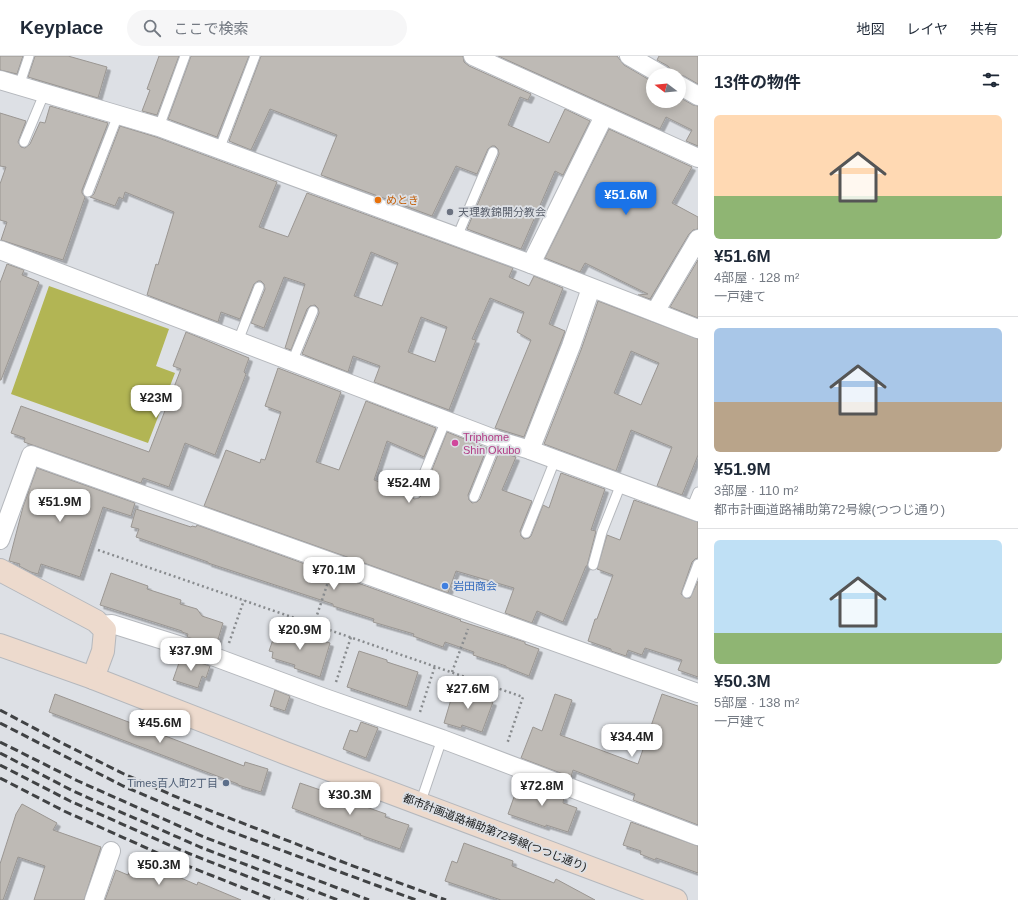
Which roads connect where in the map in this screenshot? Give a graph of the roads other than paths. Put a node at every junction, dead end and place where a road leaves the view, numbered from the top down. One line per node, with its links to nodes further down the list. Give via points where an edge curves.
1 (29, 56): 8 (lane)
2 (185, 56): 14 (lane)
3 (255, 56): 16 (lane)
4 (474, 56): 13 (street)
5 (629, 56): 6 (street)
6 (650, 68)
7 (0, 80): 8 (street)
8 (20, 86): 10 (street)
9 (686, 89): 11 (street)
10 (44, 94): 12 (street); 15 (lane)
11 (698, 96)
12 (118, 115): 14 (street); 19 (lane)
13 (604, 116): 18 (street); 23 (street)
14 (159, 127): 16 (street)
15 (24, 142)
16 (219, 150): 20 (street)
17 (493, 152): 20 (lane)
18 (698, 158)
19 (88, 192)
20 (457, 237): 23 (street)
21 (698, 239): 27 (street)
22 (0, 250): 29 (street)
23 (531, 264): 25 (street)
24 (259, 287): 29 (lane)
25 (591, 288): 27 (street); 33 (street)
26 (313, 311): 30 (lane)
27 (655, 312): 28 (street)
28 (698, 329)
29 (238, 340): 30 (street)
30 (292, 362): 31 (street)
31 (446, 420): 32 (street); 37 (lane)
32 (497, 440): 33 (street); 38 (lane)
33 (530, 450): 34 (street)
34 (555, 460): 35 (street); 41 (lane)
35 (621, 484): 39 (street); 43 (lane, via 602,532)
36 (698, 492): 39 (lane)
37 (416, 493)
38 (474, 497)
39 (695, 510)
40 (1, 532): 49 (street, via 31,455)
41 (526, 533)
42 (698, 564): 45 (lane)
43 (593, 565)
44 (0, 570): 46 (street)
45 (687, 593)
46 (100, 625): 48 (street, via 105,630 103,651); 50 (street, via 112,624)
47 (0, 645): 48 (street, 都市計画道路補助第72号線(つつじ通り))
48 (93, 678): 51 (street, 都市計画道路補助第72号線(つつじ通り))
49 (698, 693)
50 (442, 739): 51 (lane); 52 (street)
51 (420, 804): 55 (street, 都市計画道路補助第72号線(つつじ通り))
52 (698, 836)
53 (110, 851): 54 (street)
54 (94, 900)
55 (676, 900)

